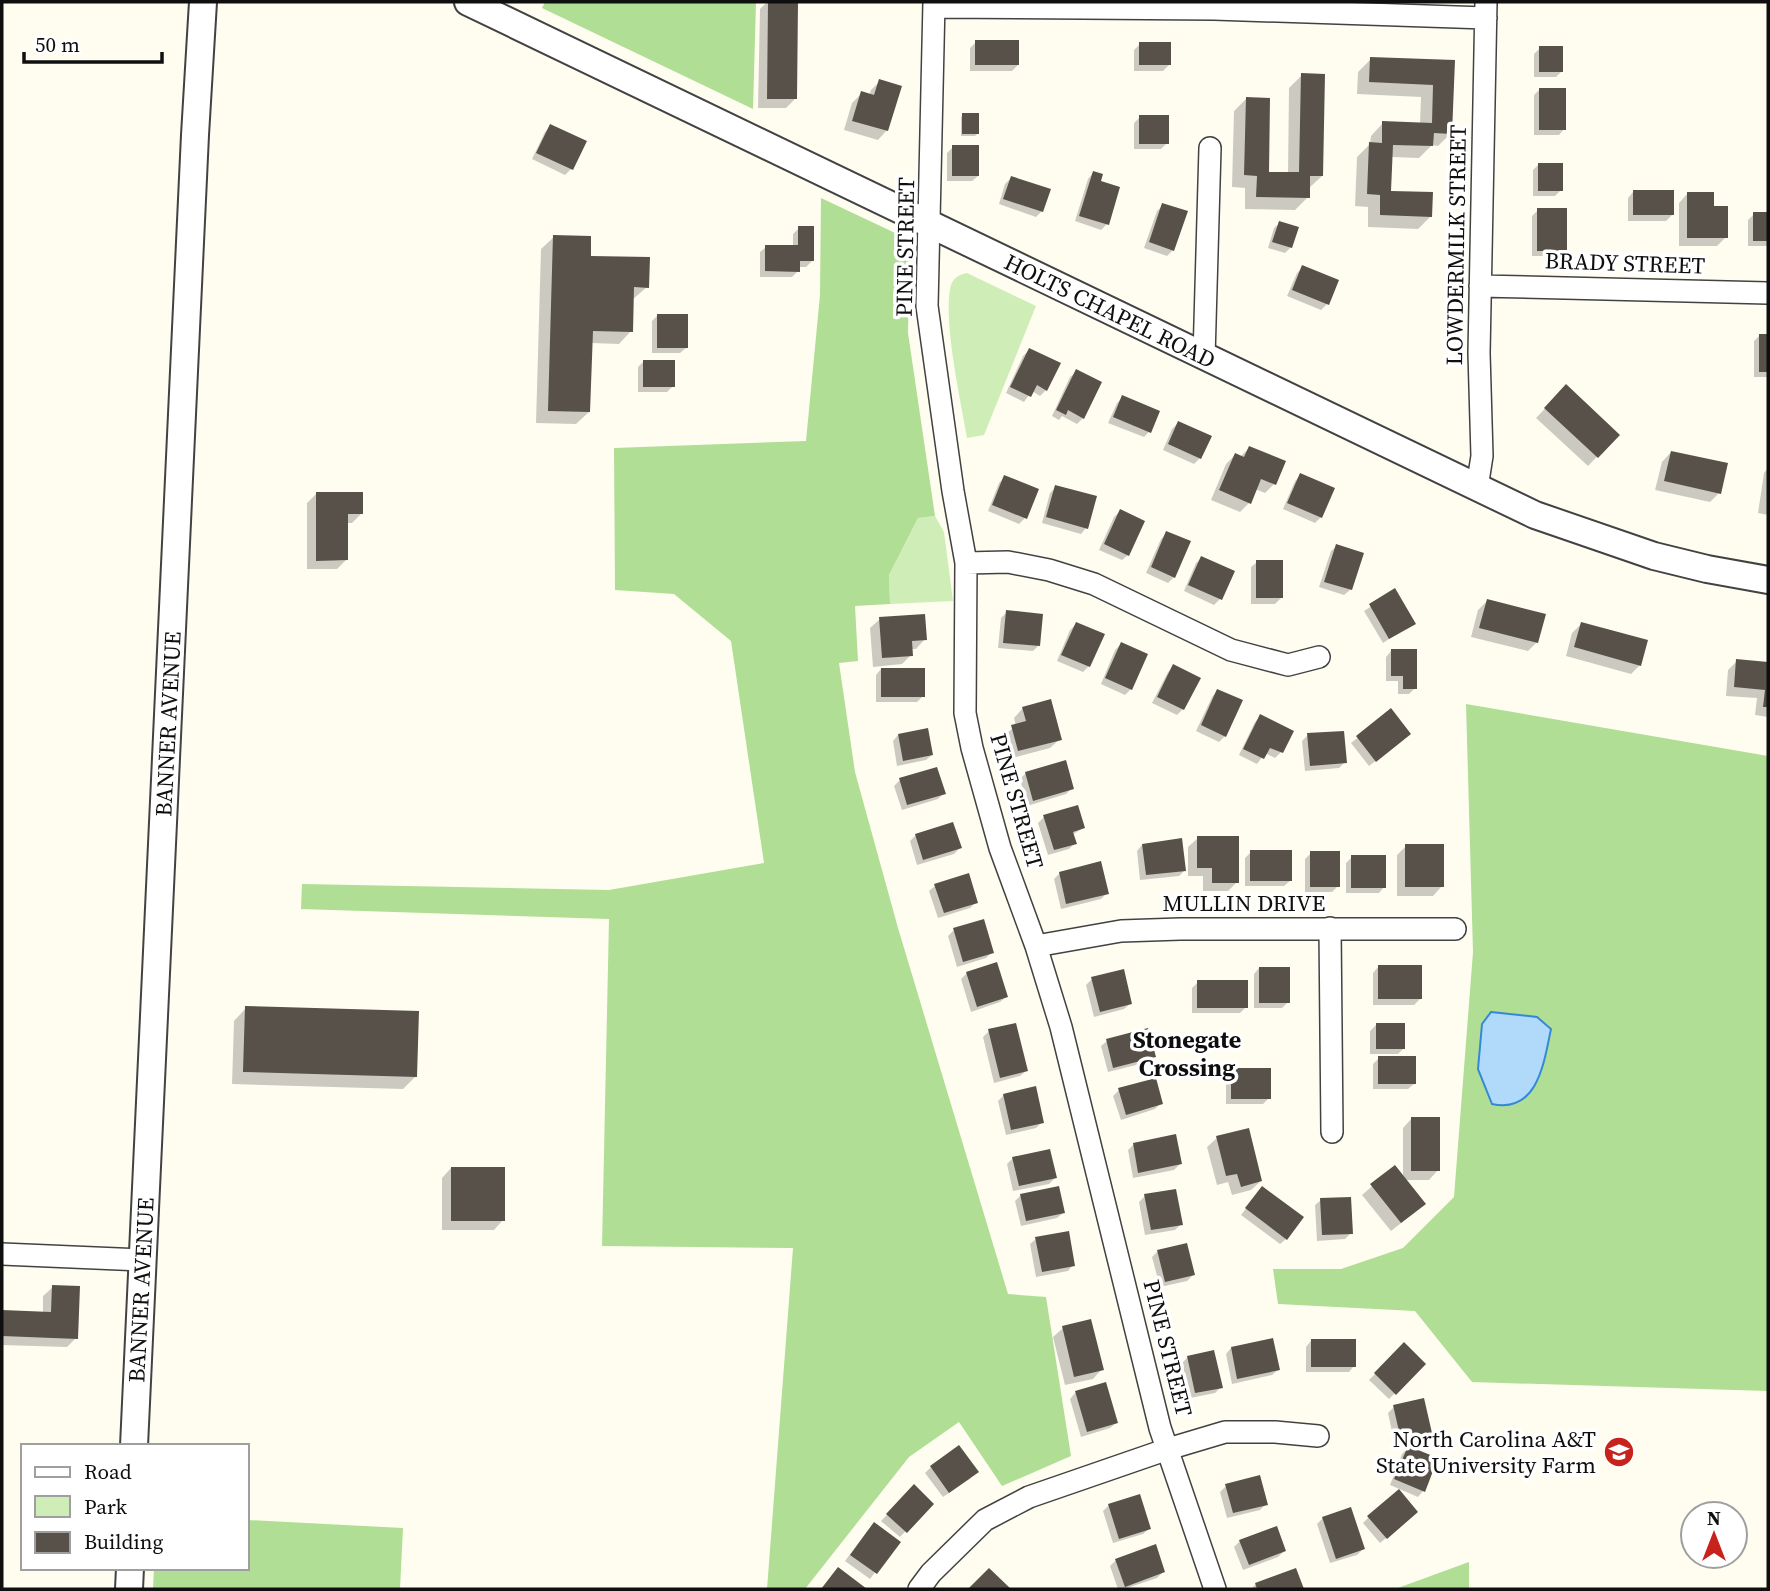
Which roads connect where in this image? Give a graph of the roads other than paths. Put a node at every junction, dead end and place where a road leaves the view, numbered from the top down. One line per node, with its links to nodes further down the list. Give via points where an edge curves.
1 (203, 2): 20 (street, BANNER AVENUE)
2 (468, 2): 7 (street, HOLTS CHAPEL ROAD)
3 (934, 4): 4 (street); 7 (street, PINE STREET)
4 (1215, 5): 5 (street)
5 (1486, 10): 8 (street, LOWDERMILK STREET)
6 (1210, 148): 10 (street)
7 (931, 225): 10 (street, HOLTS CHAPEL ROAD); 12 (street, PINE STREET, via 927,306)
8 (1480, 286): 9 (street, BRADY STREET); 11 (street, LOWDERMILK STREET, via 1482,456)
9 (1768, 293)
10 (1204, 357): 11 (street, HOLTS CHAPEL ROAD)
11 (1477, 488): 13 (street, HOLTS CHAPEL ROAD, via 1624,547)
12 (966, 563): 14 (street, via 1008,562 1094,584 1231,650 1288,665); 17 (street, PINE STREET, via 965,713 996,835)
13 (1768, 580)
14 (1319, 657)
15 (1330, 928): 16 (street, MULLIN DRIVE); 17 (street, MULLIN DRIVE, via 1121,931); 18 (street)
16 (1455, 929)
17 (1035, 946): 23 (street, PINE STREET, via 1061,1027)
18 (1332, 1132)
19 (2, 1254): 20 (street)
20 (142, 1260): 22 (street, BANNER AVENUE)
21 (1318, 1436): 23 (street, via 1225,1432)
22 (135, 1444)
23 (1167, 1450): 26 (street, via 1029,1497 985,1520); 27 (street, PINE STREET)
24 (130, 1570): 25 (street)
25 (129, 1589)
26 (919, 1589)
27 (1215, 1589)

